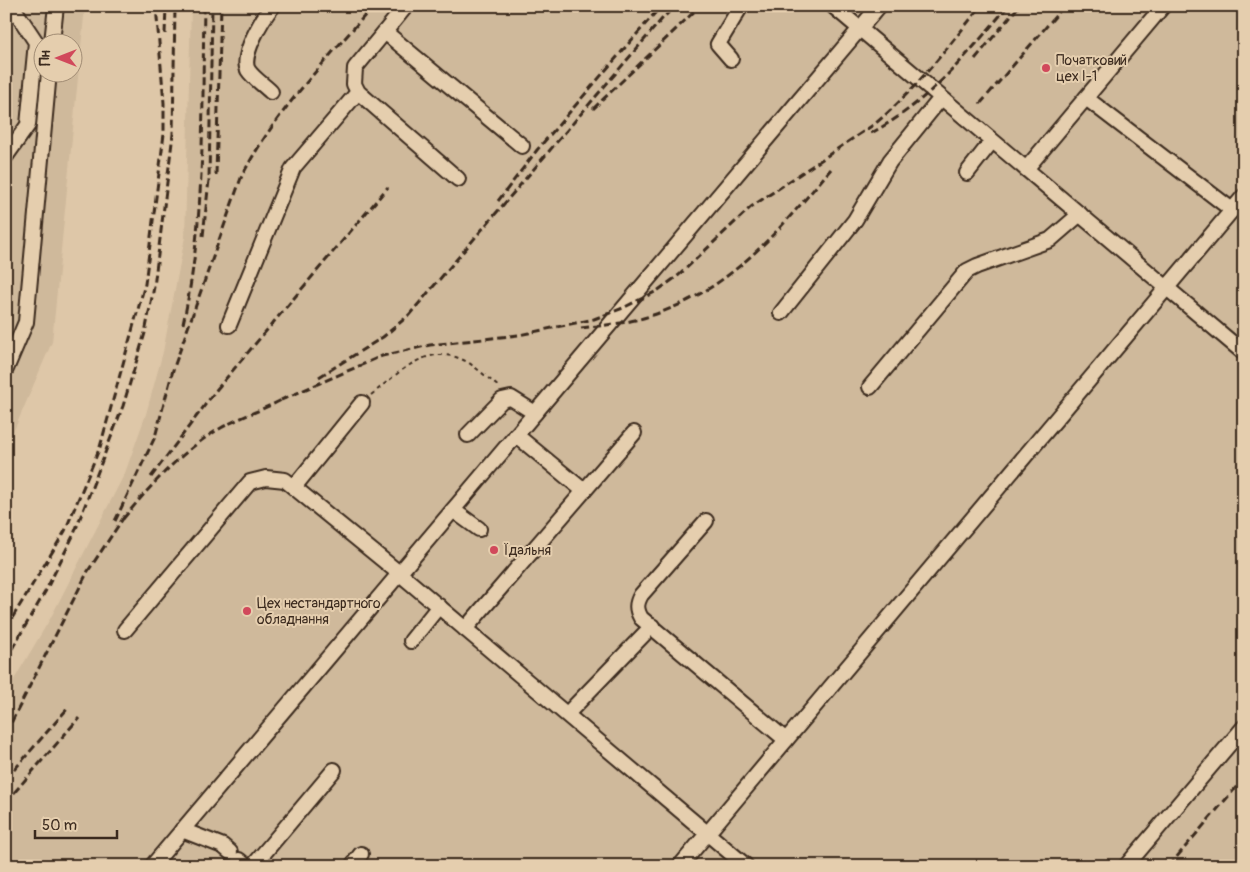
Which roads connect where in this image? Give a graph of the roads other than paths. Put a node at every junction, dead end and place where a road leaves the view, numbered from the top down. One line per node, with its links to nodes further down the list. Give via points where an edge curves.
1 (12, 6): 22 (lane, via 36,42 28,125)
2 (56, 6): 12 (lane)
3 (260, 6): 10 (lane)
4 (273, 6): 10 (lane)
5 (406, 6): 13 (lane)
6 (741, 6): 14 (lane, via 718,44)
7 (833, 6): 11 (lane)
8 (879, 6): 11 (lane)
9 (1163, 6): 19 (lane)
10 (260, 22): 16 (lane, via 246,62 248,70)
11 (859, 29): 18 (lane); 36 (lane)
12 (53, 32)
13 (385, 32): 17 (lane, via 355,68 354,84); 21 (lane)
14 (731, 58)
15 (49, 82): 33 (lane, via 26,322)
16 (271, 92)
17 (358, 92): 25 (lane); 31 (lane, via 293,168)
18 (940, 98): 20 (lane); 30 (lane, via 890,161 855,220)
19 (1086, 98): 23 (lane); 27 (lane)
20 (992, 141): 23 (lane); 24 (lane)
21 (522, 146)
22 (6, 156)
23 (1026, 169): 28 (lane)
24 (967, 173)
25 (458, 179)
26 (1244, 196): 27 (lane)
27 (1232, 210): 29 (lane)
28 (1080, 214): 29 (lane); 34 (lane, via 1050,240 967,271)
29 (1166, 287): 32 (lane); 53 (lane)
30 (780, 313)
31 (229, 325)
32 (1244, 353)
33 (7, 365)
34 (870, 387)
35 (362, 403): 40 (lane)
36 (535, 413): 38 (lane, via 511,398 502,400); 39 (lane)
37 (634, 433): 41 (lane)
38 (468, 435)
39 (516, 435): 41 (lane); 42 (lane)
40 (294, 487): 45 (lane); 49 (lane, via 285,480 266,478 250,482)
41 (584, 491): 48 (lane)
42 (453, 510): 44 (lane); 45 (lane)
43 (706, 521): 47 (lane, via 641,594 637,610 641,618)
44 (479, 530)
45 (400, 573): 46 (lane); 55 (lane)
46 (439, 606): 48 (lane); 50 (lane)
47 (652, 626): 51 (lane); 53 (lane)
48 (465, 629): 51 (lane)
49 (125, 630)
50 (411, 640)
51 (567, 714): 56 (lane)
52 (1244, 727): 64 (lane)
53 (786, 740): 56 (lane)
54 (334, 770): 60 (lane)
55 (182, 830): 58 (lane, via 223,846); 59 (lane)
56 (708, 833): 62 (lane); 63 (lane)
57 (361, 854): 61 (lane)
58 (238, 859)
59 (152, 866)
60 (253, 866)
61 (352, 866)
62 (680, 866)
63 (746, 866)
64 (1126, 866)

